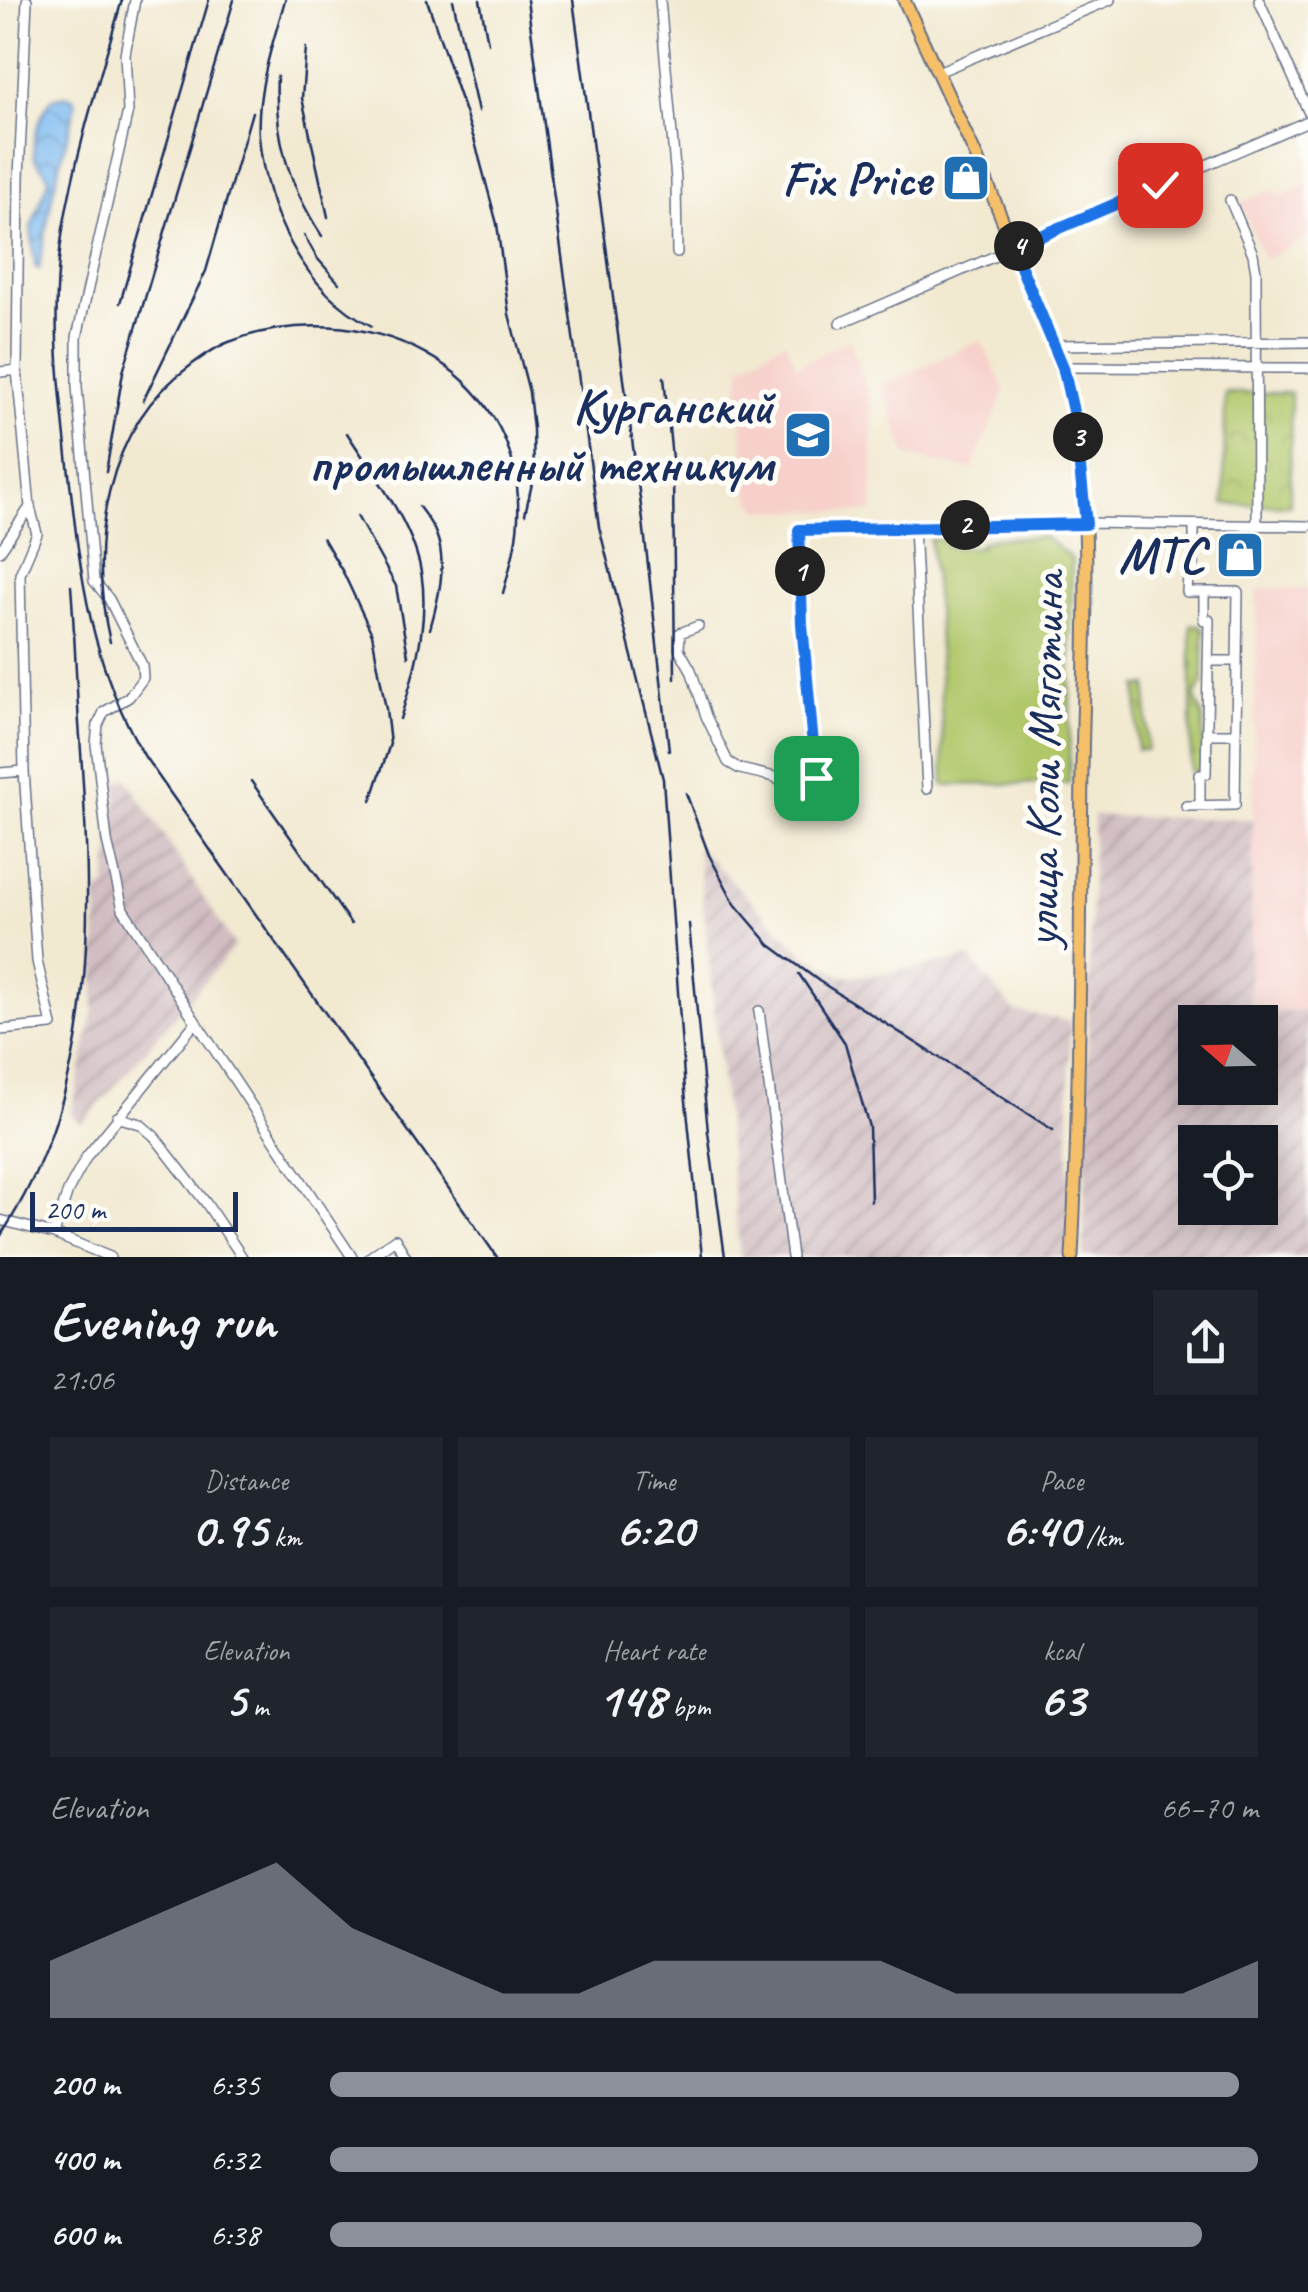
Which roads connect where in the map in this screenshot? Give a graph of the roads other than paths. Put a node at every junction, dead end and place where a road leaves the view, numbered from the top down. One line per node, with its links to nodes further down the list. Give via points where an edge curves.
1 (27, 0): 20 (street)
2 (135, 0): 43 (street, via 126,54 128,111 82,301 77,387 94,581 143,678 129,697 104,712 96,744 123,909)
3 (660, 0): 12 (street)
4 (904, 0): 7 (main road, улица Коли Мяготина)
5 (1110, 0): 7 (street)
6 (1259, 0): 8 (street)
7 (938, 72): 11 (main road, улица Коли Мяготина)
8 (1308, 110)
9 (1308, 121): 11 (street)
10 (1230, 200): 14 (street, via 1253,254)
11 (1013, 248): 13 (street); 16 (main road, улица Коли Мяготина)
12 (677, 253)
13 (840, 323)
14 (1257, 342): 15 (street); 16 (street); 18 (street)
15 (1308, 342)
16 (1054, 344): 17 (main road, улица Коли Мяготина)
17 (1063, 367): 18 (street); 23 (main road, улица Коли Мяготина)
18 (1256, 368): 19 (street); 26 (street)
19 (1308, 368)
20 (17, 370): 21 (street); 22 (street)
21 (0, 372)
22 (30, 508): 28 (street); 35 (street, via 37,534 20,574)
23 (1086, 524): 24 (street); 25 (street); 54 (main road, улица Коли Мяготина)
24 (1194, 525): 26 (street); 29 (street, via 1187,592)
25 (914, 526): 37 (street, via 799,530); 38 (street)
26 (1257, 526): 27 (street)
27 (1308, 526)
28 (0, 551)
29 (1204, 592): 31 (street); 32 (street, via 1238,592)
30 (698, 626): 37 (street, via 680,632 679,649 728,762 781,782)
31 (1208, 661): 32 (street); 33 (street)
32 (1237, 661): 34 (street)
33 (1207, 734): 34 (street); 40 (street)
34 (1236, 734): 40 (street, via 1235,805)
35 (24, 771): 36 (street); 44 (street, via 37,961 52,1025)
36 (0, 773)
37 (816, 778): 39 (street)
38 (927, 789)
39 (831, 791)
40 (1200, 804): 41 (street)
41 (1186, 806)
42 (759, 1011): 53 (street)
43 (196, 1022): 45 (street); 50 (street)
44 (0, 1030)
45 (117, 1117): 47 (street, via 68,1191); 49 (street, via 154,1136)
46 (0, 1220): 47 (street)
47 (54, 1234): 48 (street)
48 (110, 1257)
49 (242, 1257)
50 (352, 1257)
51 (370, 1257): 52 (street, via 395,1239)
52 (406, 1257)
53 (792, 1257)
54 (1072, 1257)

